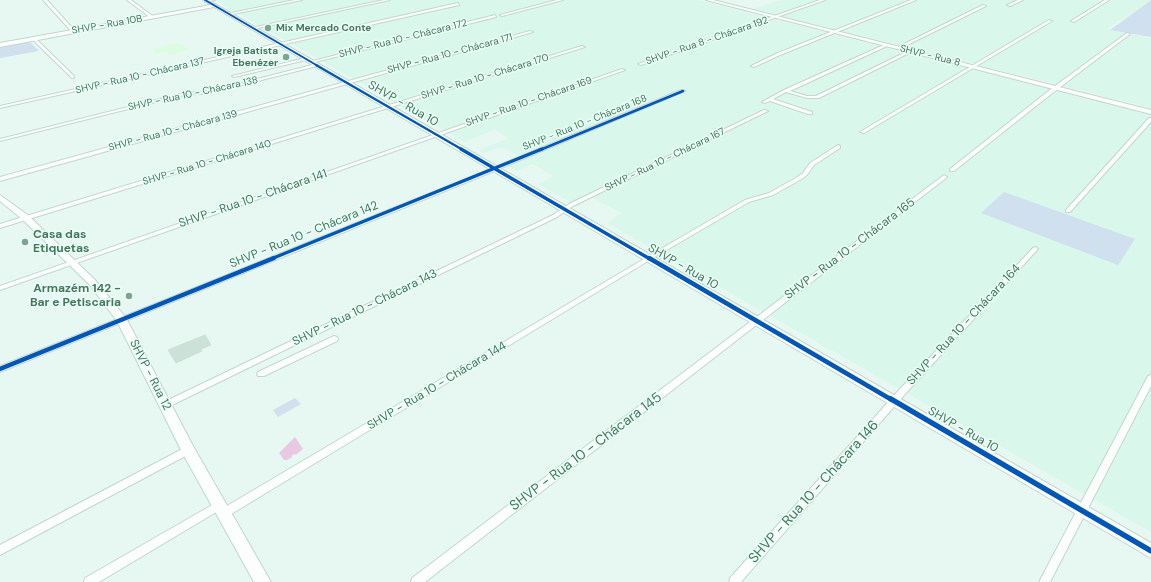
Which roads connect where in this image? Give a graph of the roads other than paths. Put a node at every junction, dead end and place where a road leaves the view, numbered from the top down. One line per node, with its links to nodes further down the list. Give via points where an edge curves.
1 (45, 0): 23 (street)
2 (129, 0): 18 (street)
3 (300, 0): 15 (street)
4 (388, 0): 22 (street)
5 (561, 0): 16 (street)
6 (708, 0): 19 (street, SHVP - Rua 8)
7 (823, 0): 19 (street, SHVP - Rua 8 - Chácara 192)
8 (914, 0): 25 (street)
9 (1020, 0): 13 (street)
10 (1107, 0): 21 (street)
11 (210, 2): 15 (street, SHVP - Rua 10); 18 (street, SHVP - Rua 10B)
12 (458, 4): 28 (street, SHVP - Rua 10 - Chácara 137)
13 (1009, 5)
14 (984, 6): 32 (street)
15 (228, 14): 22 (street, SHVP - Rua 10)
16 (502, 15)
17 (495, 16): 34 (street, SHVP - Rua 10 - Chácara 172)
18 (152, 17): 23 (street, SHVP - Rua 10B)
19 (775, 17): 25 (street, SHVP - Rua 8); 35 (street, SHVP - Rua 8 - Chácara 192)
20 (1050, 21): 37 (street)
21 (1073, 21)
22 (253, 28): 28 (street, SHVP - Rua 10)
23 (74, 32): 27 (street, SHVP - Rua 10B)
24 (531, 32): 41 (street, SHVP - Rua 10 - Chácara 171)
25 (834, 32): 30 (street, SHVP - Rua 8); 36 (street)
26 (1128, 34): 42 (street)
27 (34, 39): 29 (street, SHVP - Rua 10B); 40 (street)
28 (280, 44): 34 (street, SHVP - Rua 10); 45 (street, SHVP - Rua 10 - Chácara 137)
29 (0, 45)
30 (887, 45): 32 (street, SHVP - Rua 8); 44 (street)
31 (583, 47): 46 (street, SHVP - Rua 10 - Chácara 170)
32 (898, 48): 33 (street, SHVP - Rua 8)
33 (911, 51): 37 (street, SHVP - Rua 8); 44 (street, via 817,97 811,98)
34 (311, 62): 39 (street); 41 (street, SHVP - Rua 10); 53 (street, SHVP - Rua 10 - Chácara 138, via 210,92 184,94)
35 (640, 64)
36 (754, 66)
37 (972, 67): 42 (street, SHVP - Rua 8); 51 (street)
38 (623, 70): 52 (street, SHVP - Rua 10 - Chácara 169)
39 (234, 76)
40 (73, 77)
41 (346, 83): 46 (street, SHVP - Rua 10); 58 (street, SHVP - Rua 10 - Chácara 139)
42 (1056, 88): 48 (street, SHVP - Rua 8); 56 (street)
43 (683, 91): 55 (street, SHVP - Rua 10 - Chácara 168)
44 (786, 91): 49 (street, via 767,101)
45 (0, 107)
46 (388, 107): 52 (street, SHVP - Rua 10); 62 (street, SHVP - Rua 10 - Chácara 140)
47 (766, 110): 60 (street, SHVP - Rua 10 - Chácara 167)
48 (1151, 112)
49 (810, 113)
50 (1151, 119): 61 (street)
51 (862, 132)
52 (435, 135): 55 (street, SHVP - Rua 10); 66 (street, SHVP - Rua 10 - Chácara 141)
53 (0, 140)
54 (838, 146): 65 (street, SHVP - Rua 10 - Chácara 144, via 812,164 798,179 771,194 747,201)
55 (494, 169): 60 (street, SHVP - Rua 10); 68 (street, SHVP - Rua 10 - Chácara 142)
56 (952, 170)
57 (944, 177): 69 (street, SHVP - Rua 10 - Chácara 165)
58 (0, 179)
59 (0, 197): 62 (street, SHVP - Rua 12)
60 (564, 210): 65 (street, SHVP - Rua 10); 70 (street, SHVP - Rua 10 - Chácara 143)
61 (1068, 211)
62 (26, 218): 63 (street, SHVP - Rua 10 - Chácara 140); 66 (street, SHVP - Rua 12)
63 (0, 226)
64 (1035, 249): 76 (street, SHVP - Rua 10 - Chácara 164)
65 (649, 259): 69 (street, SHVP - Rua 10); 79 (street, SHVP - Rua 10 - Chácara 144)
66 (72, 263): 67 (street, SHVP - Rua 10 - Chácara 141); 68 (street, SHVP - Rua 12, via 92,282)
67 (0, 288)
68 (122, 320): 73 (street, SHVP - Rua 10 - Chácara 142); 77 (street, SHVP - Rua 12)
69 (756, 321): 76 (street, SHVP - Rua 10); 85 (street, SHVP - Rua 10 - Chácara 145)
70 (313, 333): 72 (street); 77 (street, SHVP - Rua 10 - Chácara 143)
71 (334, 339): 72 (street)
72 (321, 346): 74 (street)
73 (0, 368)
74 (261, 374)
75 (1151, 378): 80 (street)
76 (894, 402): 80 (street, SHVP - Rua 10); 86 (street, SHVP - Rua 10 - Chácara 146)
77 (165, 405): 78 (street, SHVP - Rua 12)
78 (188, 450): 79 (street, SHVP - Rua 12); 81 (street)
79 (222, 509): 83 (street, SHVP - Rua 10 - Chácara 144); 84 (street, SHVP - Rua 12)
80 (1082, 510): 82 (street, SHVP - Rua 10); 87 (street)
81 (0, 549)
82 (1151, 551)
83 (89, 582)
84 (263, 582)
85 (416, 582)
86 (734, 582)
87 (1044, 582)

